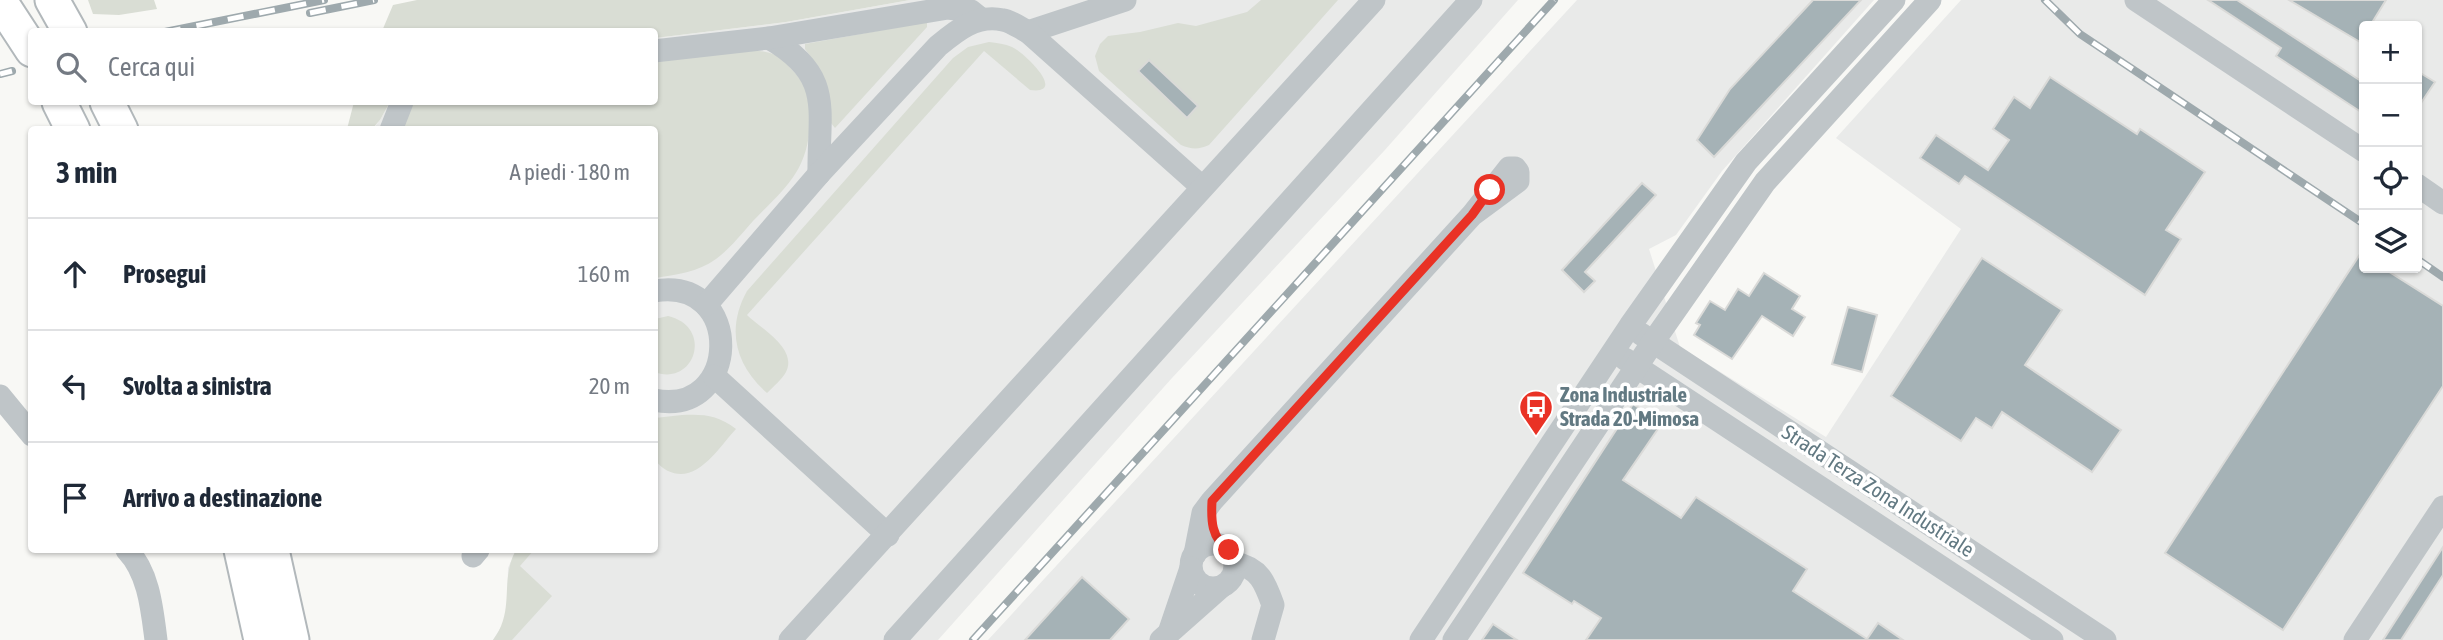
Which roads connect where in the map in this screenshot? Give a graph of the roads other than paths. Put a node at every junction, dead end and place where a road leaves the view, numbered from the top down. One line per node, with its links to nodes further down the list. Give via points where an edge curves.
1 (17, 0): 12 (highway)
2 (52, 0): 13 (highway)
3 (78, 0): 14 (highway)
4 (1125, 0): 15 (street)
5 (1374, 0): 33 (street)
6 (1471, 0): 70 (street)
7 (1894, 0): 19 (street)
8 (1930, 0): 20 (street)
9 (2136, 0): 31 (street)
10 (0, 1): 17 (highway)
11 (981, 19): 15 (street, via 1003,20); 16 (street, via 971,11 948,8); 32 (street, via 959,28 938,46)
12 (33, 28)
13 (68, 28)
14 (88, 28)
15 (1028, 32): 33 (street)
16 (769, 38): 18 (street); 32 (street, via 790,50 815,81 822,122)
17 (28, 44)
18 (658, 51)
19 (1844, 55): 20 (street); 39 (street, via 1746,162)
20 (1866, 73): 40 (street, via 1765,182)
21 (60, 105): 26 (highway)
22 (76, 105): 27 (highway)
23 (109, 105): 28 (highway)
24 (116, 105): 29 (highway)
25 (401, 105): 30 (street)
26 (71, 126)
27 (86, 126)
28 (120, 126)
29 (121, 126)
30 (393, 126)
31 (2359, 147)
32 (819, 174): 38 (street)
33 (1202, 187): 55 (street)
34 (2422, 188): 35 (street)
35 (2443, 203)
36 (1472, 215): 52 (street)
37 (658, 290): 38 (street, via 688,293)
38 (706, 305): 43 (street, via 722,339)
39 (1630, 326): 40 (street, Strada Terza Zona Industriale); 41 (street)
40 (1653, 342): 42 (street); 44 (street, Strada Terza Zona Industriale)
41 (1613, 351): 42 (street, Strada Terza Zona Industriale); 49 (street)
42 (1636, 366): 47 (street, Strada Terza Zona Industriale); 50 (street)
43 (714, 376): 46 (street, via 684,399); 55 (street)
44 (1722, 388): 47 (street); 51 (street, Strada Terza Zona Industriale)
45 (0, 396): 48 (street)
46 (658, 401)
47 (1706, 411): 53 (street, Strada Terza Zona Industriale)
48 (28, 430)
49 (1541, 461): 50 (street); 61 (street)
50 (1563, 475): 62 (street)
51 (1858, 478): 53 (street); 76 (street, Strada Terza Zona Industriale)
52 (1212, 501): 59 (street, via 1215,536); 60 (street, via 1203,513)
53 (1843, 502): 75 (street, Strada Terza Zona Industriale)
54 (2443, 507): 77 (street)
55 (888, 535): 69 (street)
56 (129, 553): 66 (street, via 143,574)
57 (242, 553): 67 (highway)
58 (273, 553): 68 (highway)
59 (1229, 554): 60 (street, via 1207,545); 63 (street, via 1233,578); 64 (street, via 1260,576 1273,605)
60 (1193, 561): 63 (street, via 1198,582); 65 (street)
61 (1470, 566): 62 (street); 73 (street)
62 (1493, 582): 74 (street)
63 (1221, 587): 65 (street)
64 (1269, 616): 71 (street); 72 (street)
65 (1165, 635)
66 (156, 640)
67 (261, 640)
68 (292, 640)
69 (790, 640)
70 (895, 640)
71 (1247, 640)
72 (1263, 640)
73 (1421, 640)
74 (1454, 640)
75 (2052, 640)
76 (2105, 640)
77 (2355, 640)

